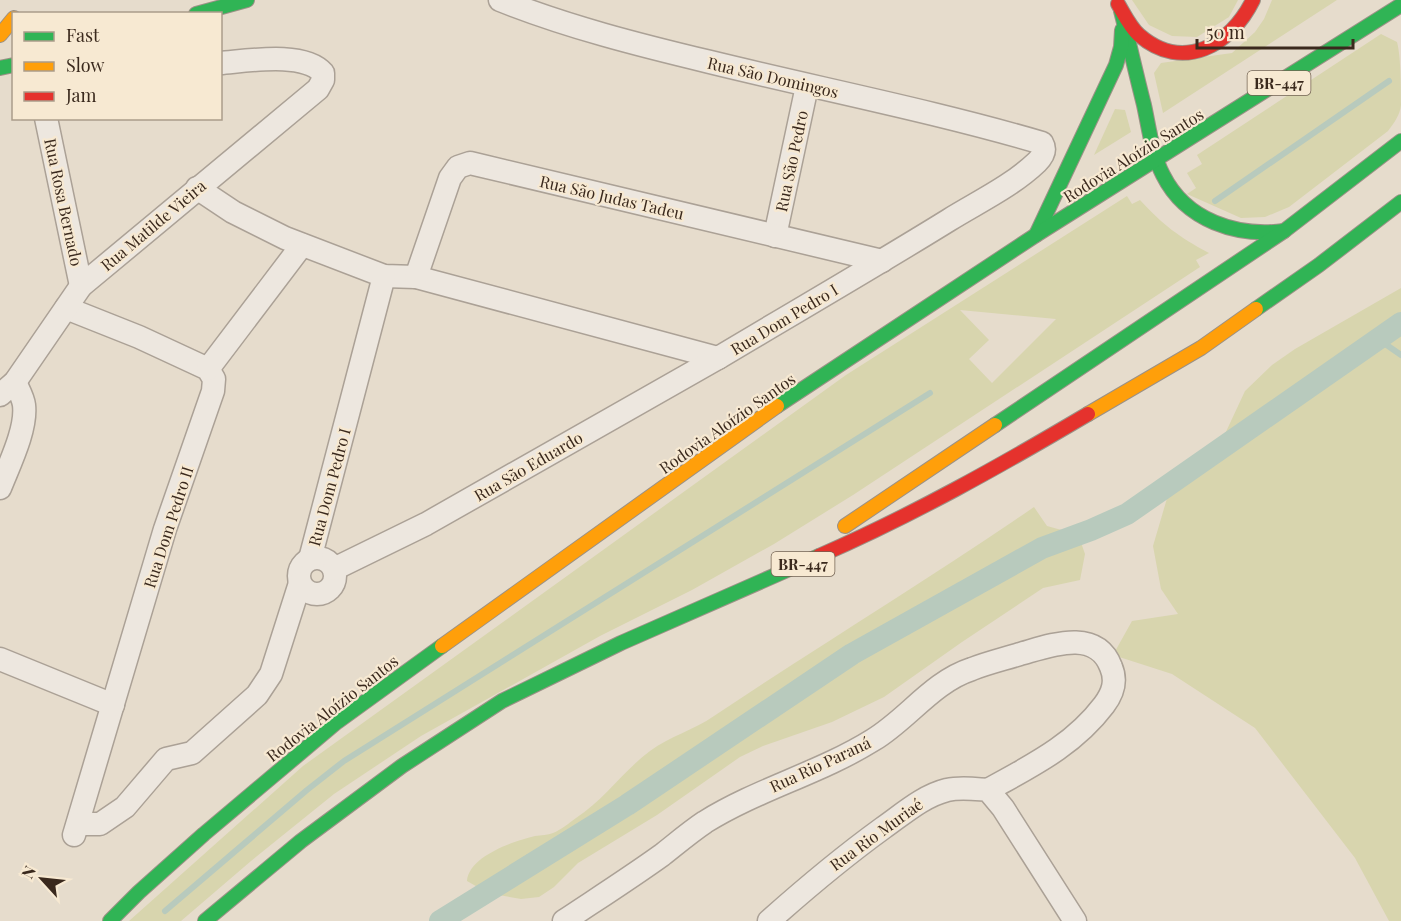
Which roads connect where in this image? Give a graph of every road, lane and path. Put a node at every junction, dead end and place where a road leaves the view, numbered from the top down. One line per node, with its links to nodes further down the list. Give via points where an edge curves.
1 (247, 0): 6 (main road)
2 (500, 0): 10 (street, Rua São Domingos, via 638,45)
3 (1253, 0): 4 (main road, via 1249,13 1228,37 1215,45 1184,52 1168,50 1140,36)
4 (1118, 4): 16 (main road); 20 (main road, via 1121,47 1116,65)
5 (1396, 9): 16 (main road, Rodovia Aloízio Santos / BR-447)
6 (203, 12)
7 (12, 20): 8 (main road)
8 (0, 35)
9 (222, 63): 17 (street, Rua Matilde Vieira, via 286,59 318,67 323,80 318,89)
10 (807, 86): 14 (street, Rua São Domingos, via 978,124 1042,143); 21 (street, Rua São Pedro)
11 (46, 120): 26 (street, Rua Rosa Bernado)
12 (1401, 133): 15 (main road)
13 (1401, 141): 15 (main road)
14 (1045, 148): 23 (street, Rua Dom Pedro I, via 1037,162 1014,179)
15 (1389, 150): 19 (main road)
16 (1157, 161): 19 (main road, via 1162,178 1173,193 1207,219 1232,230 1258,234); 20 (main road, Rodovia Aloízio Santos / BR-447)
17 (197, 188): 22 (street, Rua Dom Pedro I, via 233,212); 26 (street, Rua Matilde Vieira)
18 (1401, 202): 35 (main road, BR-447, via 1320,265 1201,348 983,476)
19 (1284, 231): 35 (main road)
20 (1036, 235): 39 (main road, Rodovia Aloízio Santos / BR-447, via 783,403 337,722 204,834)
21 (775, 236): 23 (street, Rua São Judas Tadeu); 25 (street, Rua São Judas Tadeu, via 470,164 458,167 450,178)
22 (302, 245): 24 (street, Rua Dom Pedro I); 29 (street)
23 (882, 261): 28 (street, Rua Dom Pedro I)
24 (384, 276): 25 (street, Rua Dom Pedro I); 32 (street, Rua Dom Pedro I)
25 (416, 278): 28 (street, Rua Dom Pedro I)
26 (81, 286): 27 (street, Rua Matilde Vieira)
27 (66, 308): 29 (street); 30 (street, Rua Matilde Vieira)
28 (718, 358): 33 (street, Rua São Eduardo, via 426,524)
29 (208, 369): 37 (street, Rua Dom Pedro II, via 214,379 213,391 165,529)
30 (8, 389): 31 (street, via 24,404 24,415)
31 (0, 489)
32 (310, 559): 33 (street, via 320,557); 34 (street, via 302,564)
33 (334, 568): 34 (street, via 336,578 324,593 315,594)
34 (300, 583): 37 (street, Rua Dom Pedro II, via 271,674 257,695 192,753 166,759 125,807 100,824 76,829)
35 (761, 583): 40 (main road, BR-447, via 502,701 402,766)
36 (0, 659): 37 (street)
37 (113, 705)
38 (988, 790): 41 (street, Rua Rio Paraná, via 1058,751 1105,704 1112,692 1114,673 1101,651 1075,641 1059,643 969,670 926,697 873,741 704,823); 42 (street, Rua Rio Muriaé, via 962,788 928,797 836,862); 43 (street)
39 (110, 921)
40 (205, 921)
41 (564, 921)
42 (769, 921)
43 (1075, 921)

